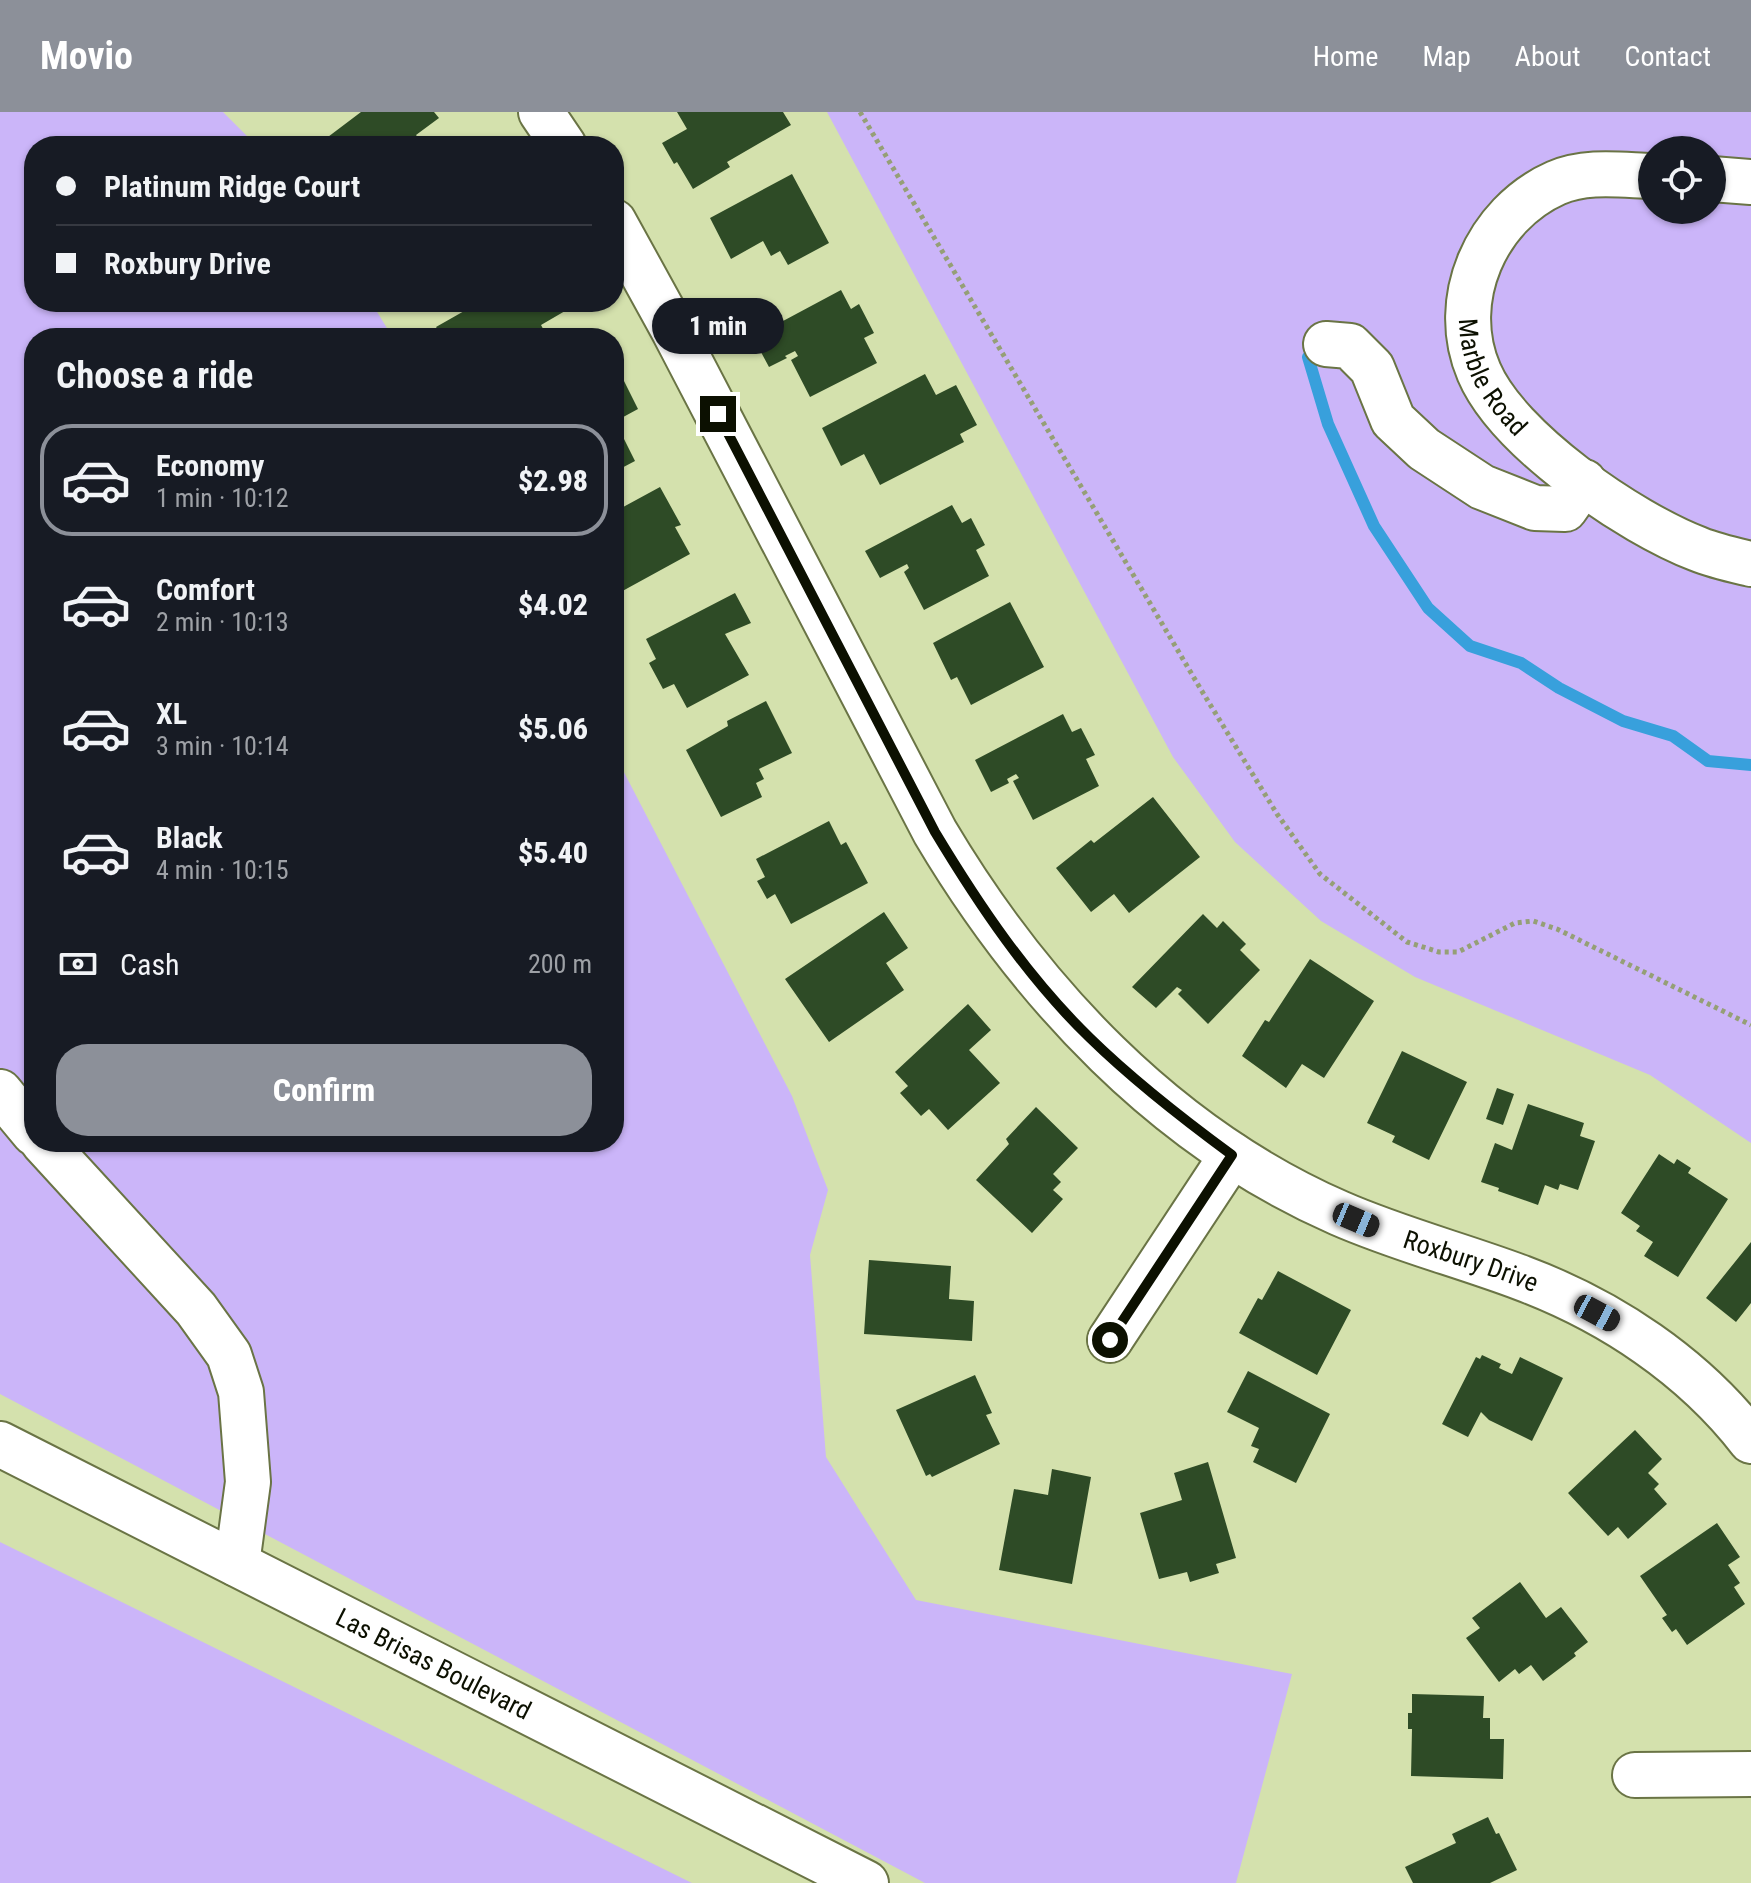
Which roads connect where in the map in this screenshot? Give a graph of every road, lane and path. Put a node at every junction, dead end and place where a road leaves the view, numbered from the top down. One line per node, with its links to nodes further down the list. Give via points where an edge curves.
1 (541, 112): 3 (street)
2 (860, 112): 11 (path, via 1185,664 1320,874 1407,942 1458,952 1515,923 1533,921)
3 (557, 136)
4 (1638, 175): 9 (street, Marble Road, via 1597,174 1557,183 1519,205 1491,236 1469,302 1479,372 1498,404 1525,434)
5 (1726, 180): 6 (street)
6 (1751, 182)
7 (624, 240): 15 (street, Roxbury Drive, via 961,875 1044,988 1088,1036)
8 (1326, 344): 9 (street, via 1350,346 1372,368 1393,420 1424,449 1482,487 1535,508 1565,509)
9 (1584, 482): 10 (street, Marble Road, via 1657,530 1699,550)
10 (1751, 564)
11 (1751, 1025)
12 (0, 1092): 13 (street)
13 (24, 1121)
14 (52, 1152): 19 (street, via 196,1309 229,1355 241,1392 248,1482)
15 (1232, 1155): 16 (street); 17 (street, Roxbury Drive, via 1336,1212 1522,1278 1621,1326 1702,1388)
16 (1110, 1340)
17 (1751, 1441)
18 (0, 1444): 19 (street, Las Brisas Boulevard)
19 (237, 1564): 22 (street, Las Brisas Boulevard)
20 (1751, 1774): 21 (street)
21 (1635, 1775)
22 (866, 1883)

